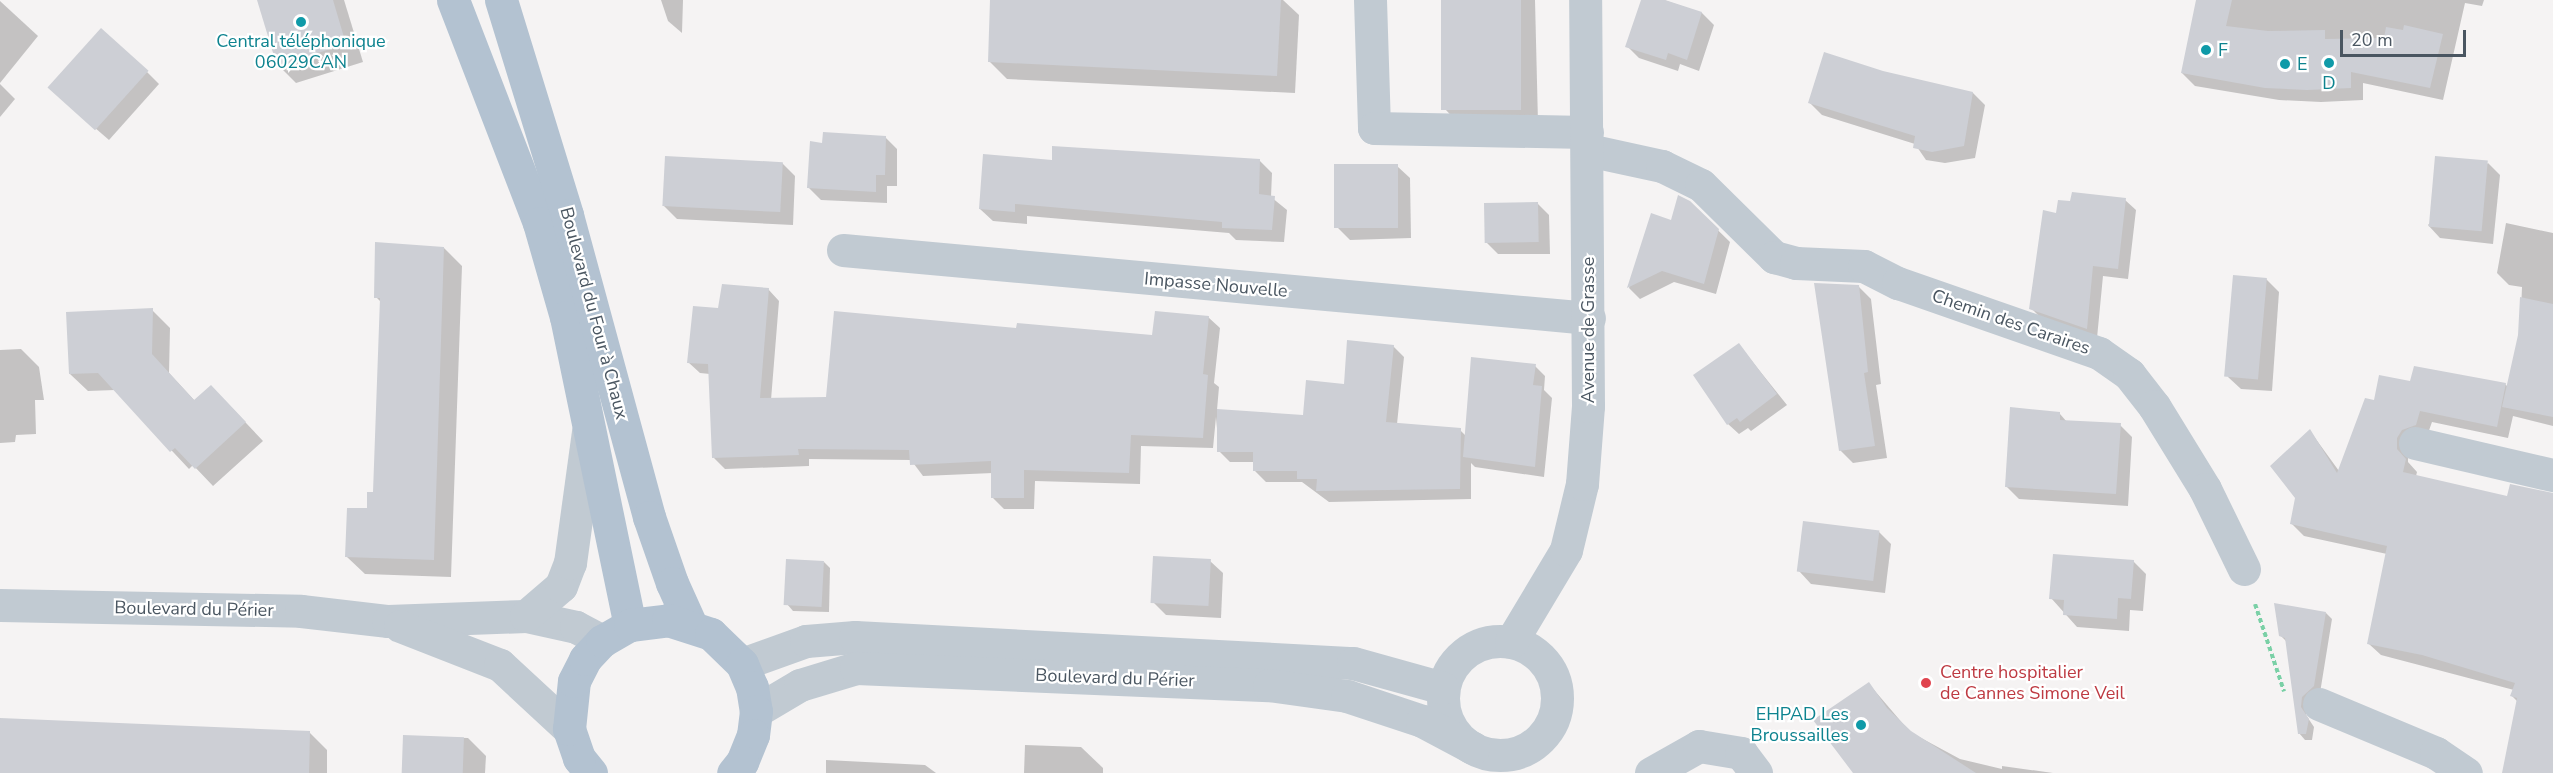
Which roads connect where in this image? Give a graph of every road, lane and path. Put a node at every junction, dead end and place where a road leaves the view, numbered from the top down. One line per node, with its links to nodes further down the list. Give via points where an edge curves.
1 (453, 0): 8 (main road, Boulevard du Four à Chaux, via 539,223 566,316)
2 (501, 0): 15 (main road, Boulevard du Four à Chaux, via 567,215 649,517 672,583)
3 (1370, 0): 5 (street, Chemin des Caraires, via 1374,128)
4 (1585, 0): 5 (street, Avenue de Grasse)
5 (1588, 141): 7 (street, Avenue de Grasse); 11 (street, Chemin des Caraires, via 1662,166 1701,185 1774,257 1796,263 1864,266 1898,283 2099,353 2129,374 2154,406 2205,489)
6 (843, 250): 7 (street, Impasse Nouvelle)
7 (1588, 318): 17 (street, Avenue de Grasse, via 1588,406 1582,484 1574,525 1566,550)
8 (588, 431): 13 (street, via 570,562 561,586); 16 (main road, Boulevard du Four à Chaux)
9 (2415, 443): 10 (street)
10 (2553, 475)
11 (2244, 569): 20 (path, via 2285,693)
12 (0, 605): 14 (street, Boulevard du Périer, via 301,611)
13 (526, 616): 14 (street); 16 (street)
14 (388, 621): 22 (street, via 500,665)
15 (692, 625): 16 (main road, via 668,620); 18 (main road, via 711,634)
16 (616, 633): 22 (main road, via 585,659 574,681)
17 (1511, 642): 19 (street, via 1492,641 1460,657); 24 (street, via 1529,648 1543,660 1557,692 1550,727)
18 (742, 664): 19 (street, Boulevard du Périer, via 806,641 855,637 1353,663); 21 (main road, via 752,687)
19 (1443, 688): 23 (street, via 1449,723)
20 (2319, 704): 29 (street, via 2436,753)
21 (756, 711): 23 (street, Boulevard du Périer, via 800,685 855,668 1269,685 1347,696 1422,721); 26 (main road, via 753,735)
22 (569, 729): 25 (main road, via 579,758)
23 (1473, 748): 24 (street)
24 (1520, 762)
25 (591, 773)
26 (733, 773)
27 (1652, 773): 28 (street, via 1699,746 1741,753)
28 (1756, 773)
29 (2466, 773)

